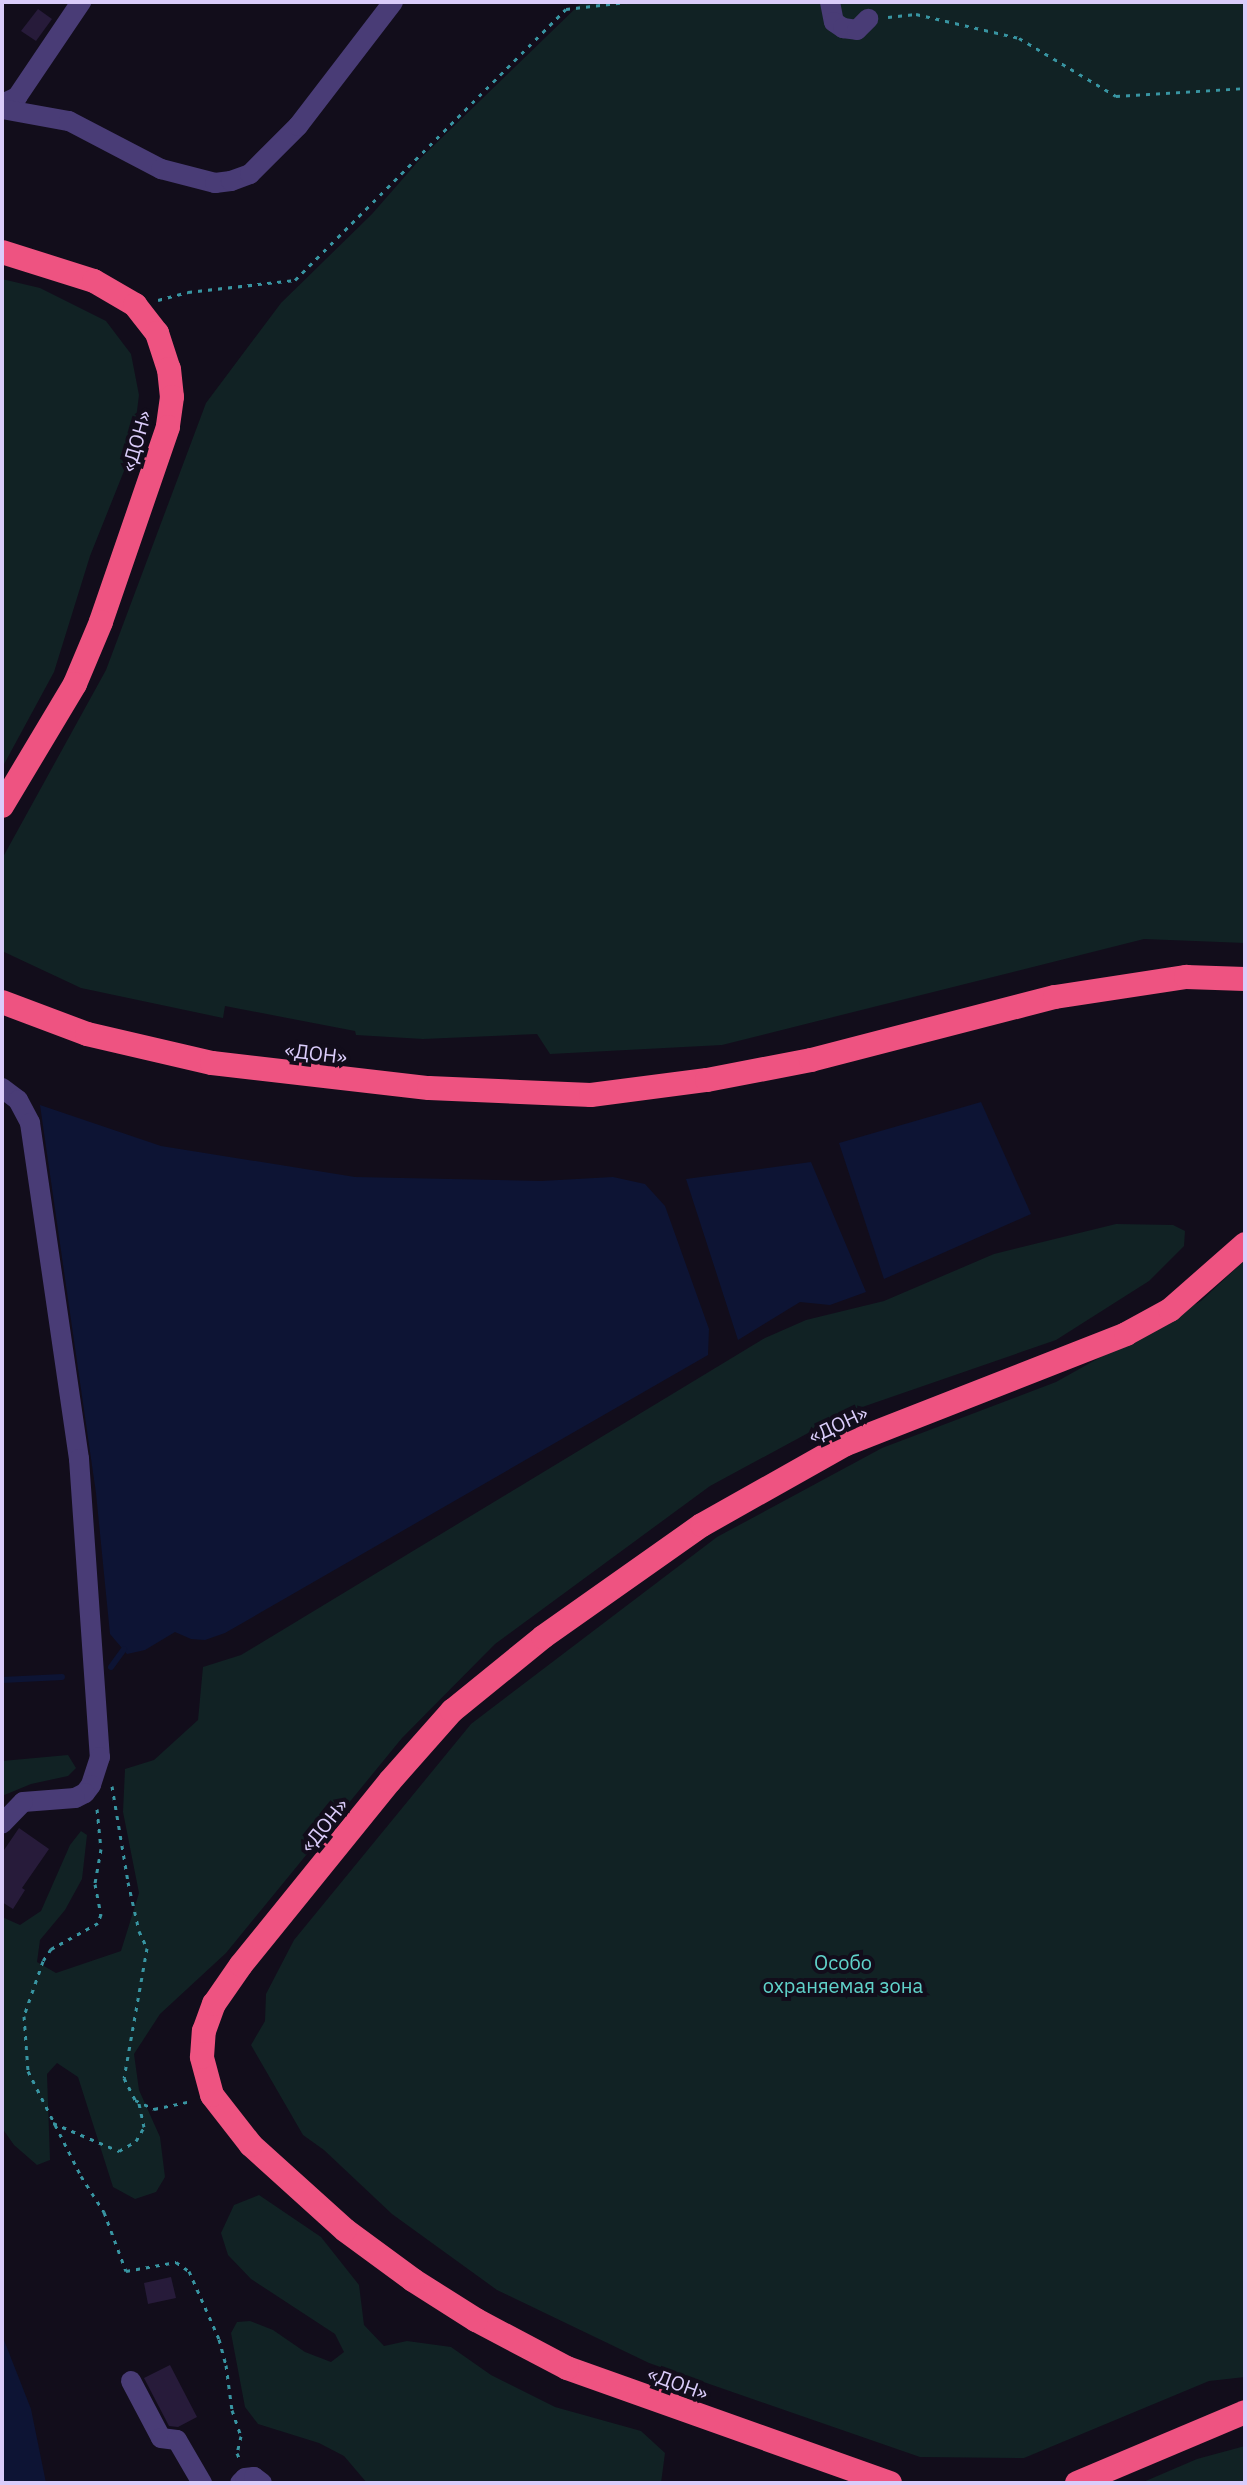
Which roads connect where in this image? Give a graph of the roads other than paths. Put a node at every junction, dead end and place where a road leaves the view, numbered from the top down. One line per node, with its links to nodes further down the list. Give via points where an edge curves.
1 (81, 2): 5 (lane, via 17,97)
2 (393, 2): 5 (lane, via 298,126 250,174 231,181 215,183 161,169 69,121)
3 (830, 2): 4 (lane, via 834,22 843,28 857,30)
4 (868, 19)
5 (2, 106)
6 (2, 252): 7 (highway, «ДОН», via 94,281 135,305 157,333 172,397 168,427 122,566 75,684)
7 (2, 806)
8 (1245, 979): 9 (highway, «ДОН», via 1186,977 1055,997 811,1060 591,1095 429,1088 212,1063 87,1034)
9 (2, 1002)
10 (2, 1088): 12 (lane, via 18,1100 30,1123 79,1459 99,1752 85,1793 23,1802)
11 (1245, 1244): 16 (highway, «ДОН», via 1170,1310 1126,1334 846,1444 702,1525 543,1637 452,1711 390,1781 214,2004 204,2031 202,2057 212,2095 251,2145 356,2239 476,2320 567,2368)
12 (2, 1824)
13 (131, 2381): 15 (lane, via 161,2438 177,2440)
14 (1245, 2412): 17 (highway)
15 (202, 2483)
16 (890, 2483)
17 (1077, 2483)

